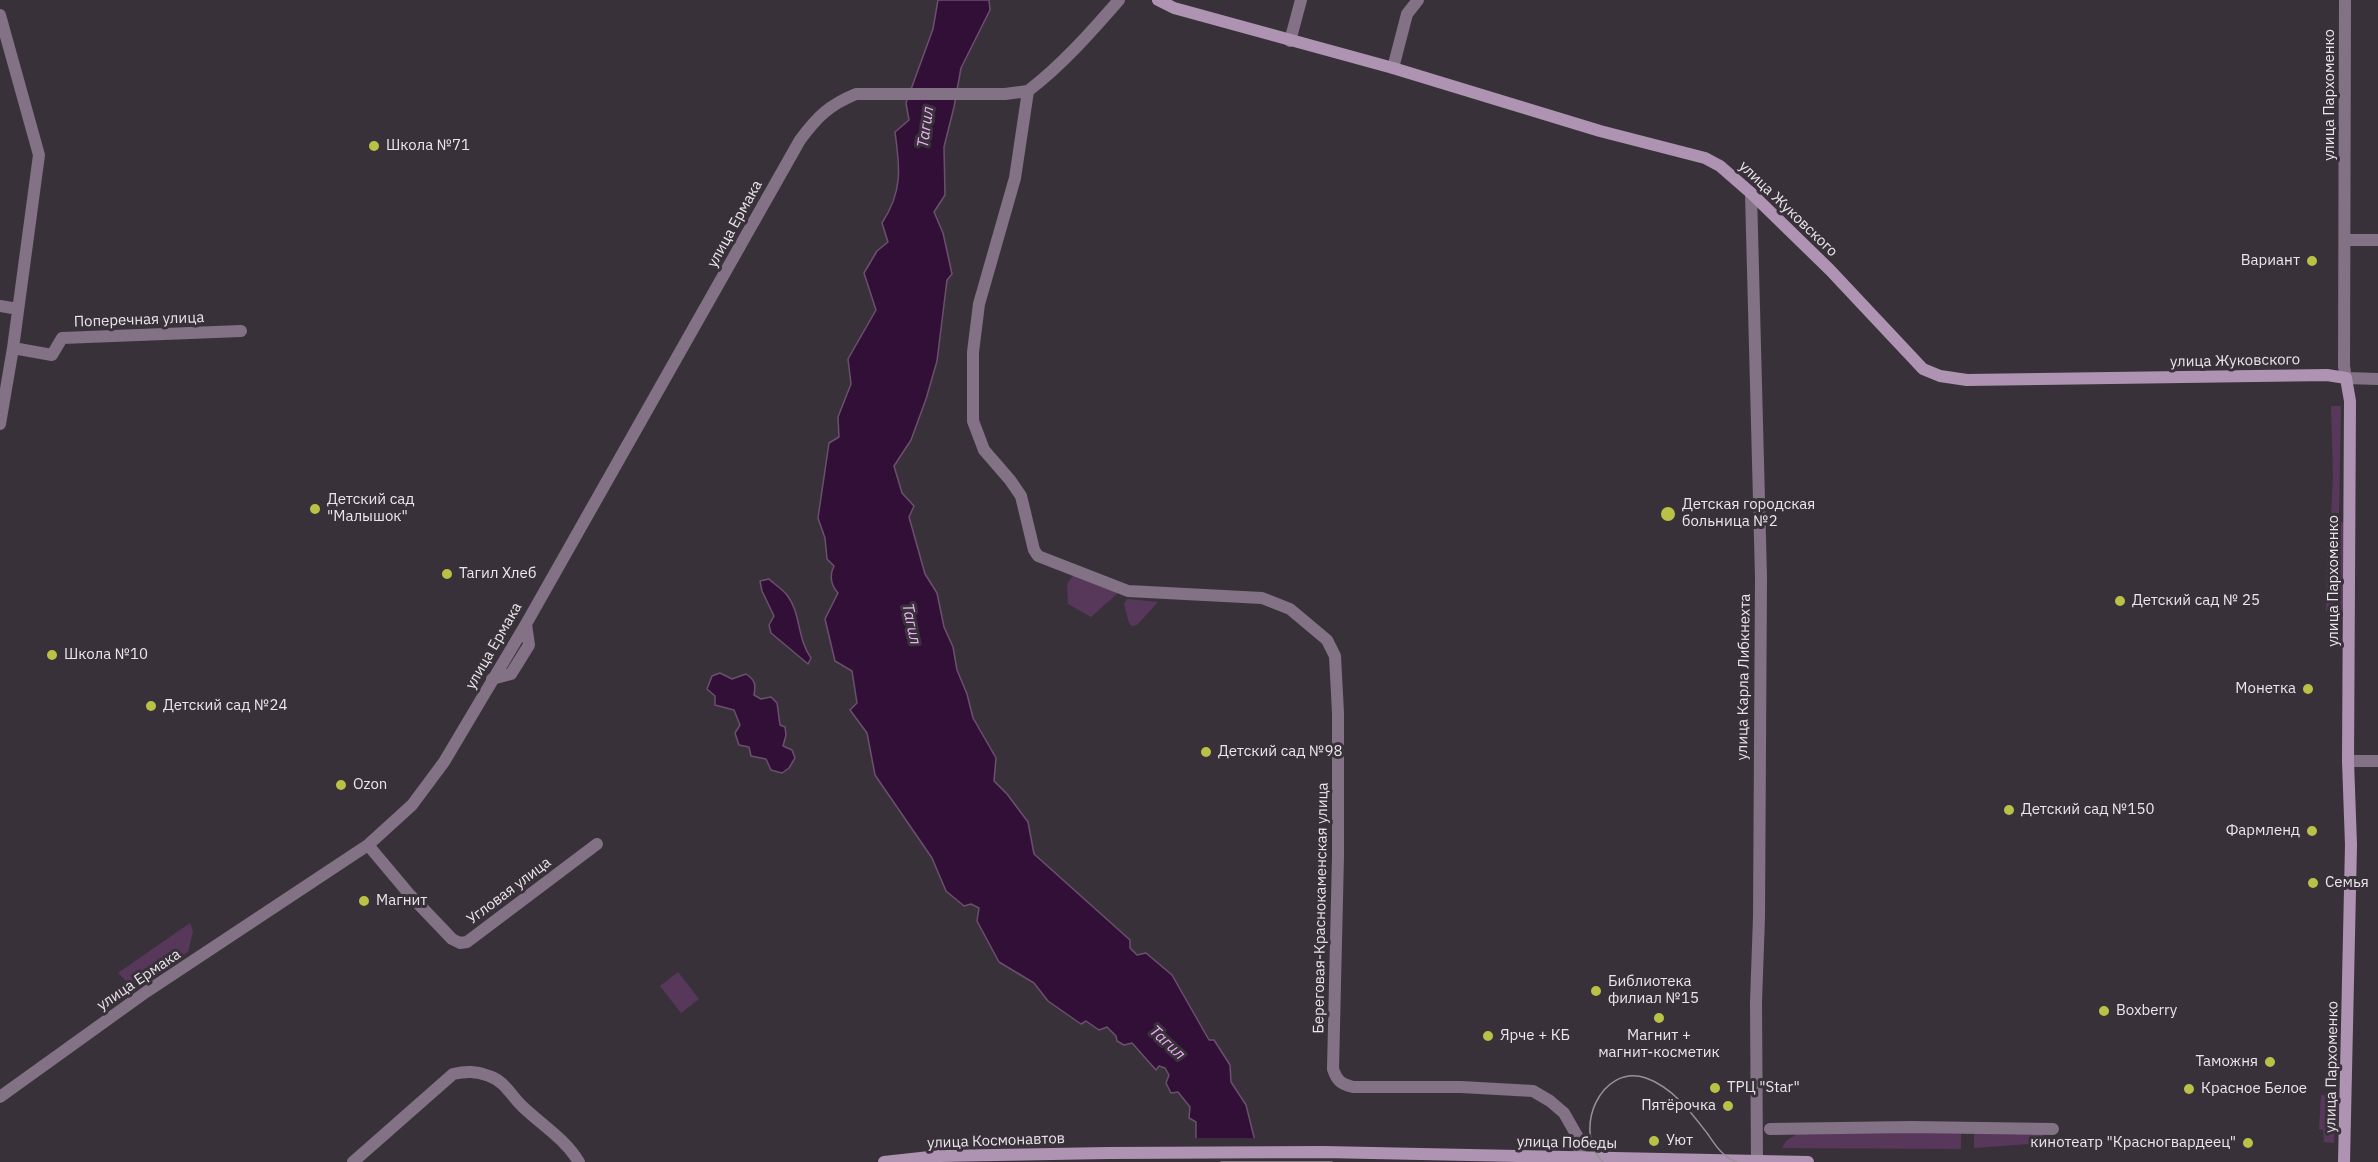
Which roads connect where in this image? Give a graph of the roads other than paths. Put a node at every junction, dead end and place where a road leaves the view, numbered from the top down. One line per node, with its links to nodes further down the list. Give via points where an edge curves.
1 (1119, 0): 9 (street)
2 (1158, 0): 7 (street, улица Жуковского)
3 (1301, 0): 7 (street)
4 (1418, 0): 8 (street, via 1407,14)
5 (2345, 0): 11 (street, улица Пархоменко)
6 (0, 15): 14 (street, via 39,155)
7 (1290, 41): 8 (street, улица Жуковского)
8 (1393, 68): 10 (street, улица Жуковского, via 1600,131 1705,158)
9 (1028, 91): 23 (street, улица Ермака, via 856,94 837,101 817,117 800,140 525,624 426,788 399,819); 28 (street, Береговая-Краснокаменская улица, via 1015,178 979,304 973,352 973,421 984,450 1021,496 1034,550 1038,556 1128,591 1262,598 1290,609 1327,640 1335,656 1338,713 1333,1069 1336,1079 1353,1087 1533,1091 1564,1113 1580,1141)
10 (1751, 193): 17 (street, улица Жуковского, via 1830,270 1912,359 1940,376 1987,380 2326,375); 29 (street, улица Карла Либкнехта, via 1761,577)
11 (2345, 240): 12 (street); 17 (street, улица Пархоменко)
12 (2378, 240)
13 (0, 306): 14 (street)
14 (18, 309): 16 (street)
15 (240, 331): 16 (street, Поперечная улица, via 62,338 51,356)
16 (13, 348): 19 (street)
17 (2346, 378): 18 (street, улица Жуковского); 20 (street, улица Пархоменко, via 2350,401)
18 (2378, 379)
19 (0, 424)
20 (2348, 761): 21 (street); 34 (street, улица Пархоменко, via 2351,852)
21 (2378, 761)
22 (597, 844): 23 (street, Угловая улица, via 467,942 460,943 410,895)
23 (368, 845): 24 (street, улица Ермака, via 146,992)
24 (0, 1097)
25 (1770, 1129): 26 (street)
26 (2053, 1129)
27 (1108, 1153): 28 (street, улица Победы, via 1324,1152); 32 (street, улица Космонавтов, via 939,1156)
28 (1579, 1160): 29 (street, улица Победы)
29 (1757, 1161): 33 (street, улица Победы)
30 (353, 1162): 31 (street, via 453,1074 471,1071 491,1076 507,1087)
31 (579, 1162)
32 (884, 1162)
33 (1808, 1162)
34 (2344, 1162)

